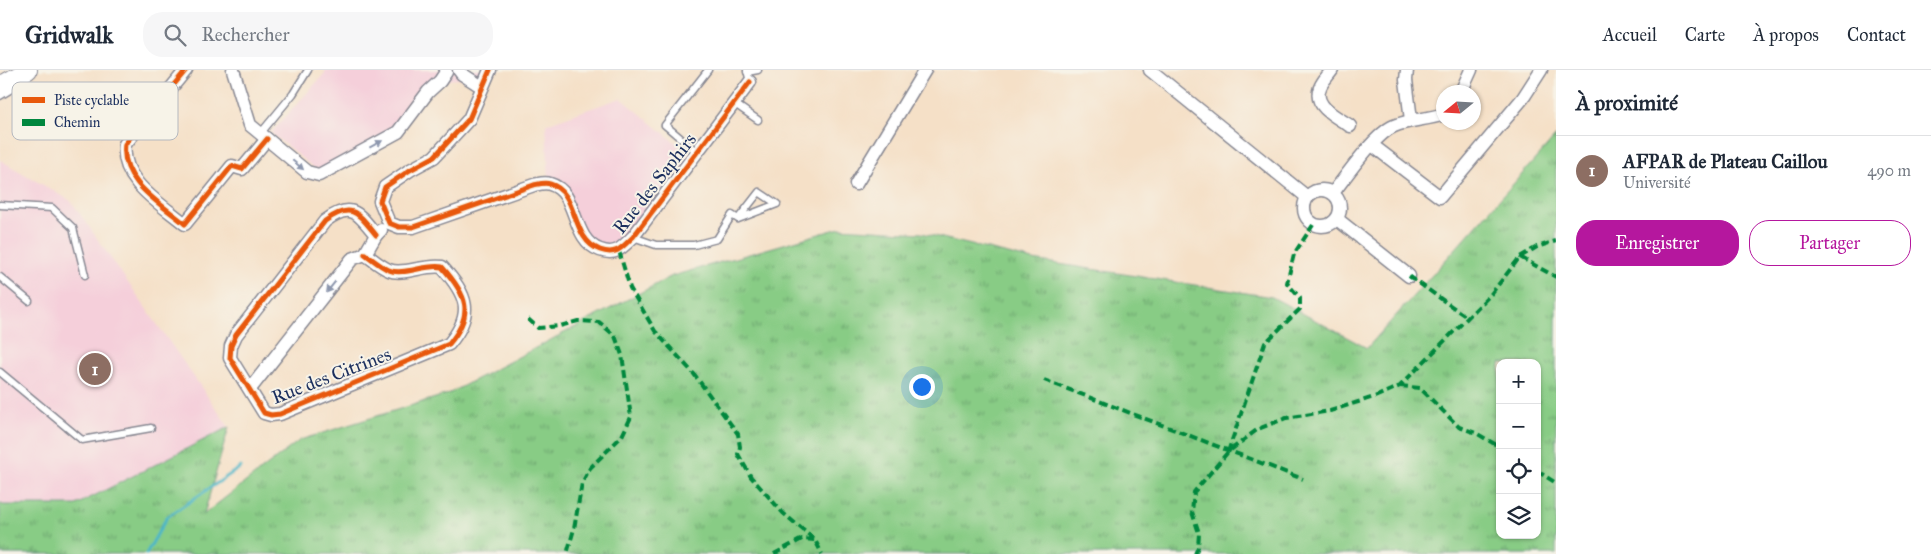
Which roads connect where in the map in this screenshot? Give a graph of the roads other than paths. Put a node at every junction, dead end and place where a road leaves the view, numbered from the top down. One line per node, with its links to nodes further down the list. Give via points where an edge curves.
1 (180, 70): 2 (lane)
2 (186, 70): 17 (street)
3 (233, 70): 28 (street, via 250,125)
4 (308, 70): 28 (lane)
5 (490, 70): 20 (street)
6 (708, 70): 31 (lane, Rue des Saphirs, via 665,125)
7 (758, 70): 16 (lane)
8 (925, 70): 32 (street)
9 (1150, 70): 34 (street)
10 (1332, 70): 27 (street, via 1321,86 1319,100)
11 (1407, 70): 26 (street)
12 (1471, 70): 18 (street)
13 (1541, 70): 30 (street, via 1440,198)
14 (24, 72): 19 (main road)
15 (453, 72): 20 (street); 28 (street, one-way to 15, via 307,172 319,175 398,132 428,92)
16 (748, 75): 23 (street, Rue des Saphirs)
17 (176, 82)
18 (1464, 85)
19 (0, 86)
20 (482, 87): 38 (street, via 470,119 434,157 386,187 380,201)
21 (12, 88): 22 (lane)
22 (0, 96)
23 (735, 104): 25 (lane); 31 (street, Rue des Saphirs)
24 (1436, 117): 26 (street)
25 (758, 120)
26 (1411, 120): 30 (street, via 1388,129)
27 (1350, 126)
28 (264, 136): 29 (street, via 242,169 232,166 185,224 130,175 123,154)
29 (128, 140)
30 (1372, 145): 33 (street)
31 (697, 152): 40 (street, Rue des Saphirs)
32 (856, 184)
33 (1332, 193): 34 (street, via 1319,190); 37 (street, via 1338,199 1340,210)
34 (1307, 197): 37 (street, via 1303,212 1313,225 1328,226)
35 (0, 205): 42 (lane, via 52,208 73,228)
36 (738, 219): 36 (lane, via 759,192 777,204 746,216); 40 (lane, via 732,215 717,239 694,245 656,245)
37 (1337, 220): 43 (street)
38 (389, 223): 39 (street, Rue des Citrines); 40 (street, Rue des Saphirs, via 413,227 534,185 549,183 567,198 582,235 591,246 606,252 619,251)
39 (376, 235): 41 (street, Rue des Citrines); 47 (street, Rue des Citrines, via 355,213 346,210 325,221 230,346 230,358)
40 (633, 236)
41 (365, 254): 47 (street, Rue des Citrines, one-way to 47, via 352,260); 47 (street, Rue des Citrines, via 389,271 442,267 465,300 465,318 449,344 280,414 264,413)
42 (85, 275)
43 (1409, 276)
44 (0, 277): 45 (lane)
45 (29, 301)
46 (0, 372): 48 (lane, via 82,440)
47 (250, 389)
48 (151, 428)

